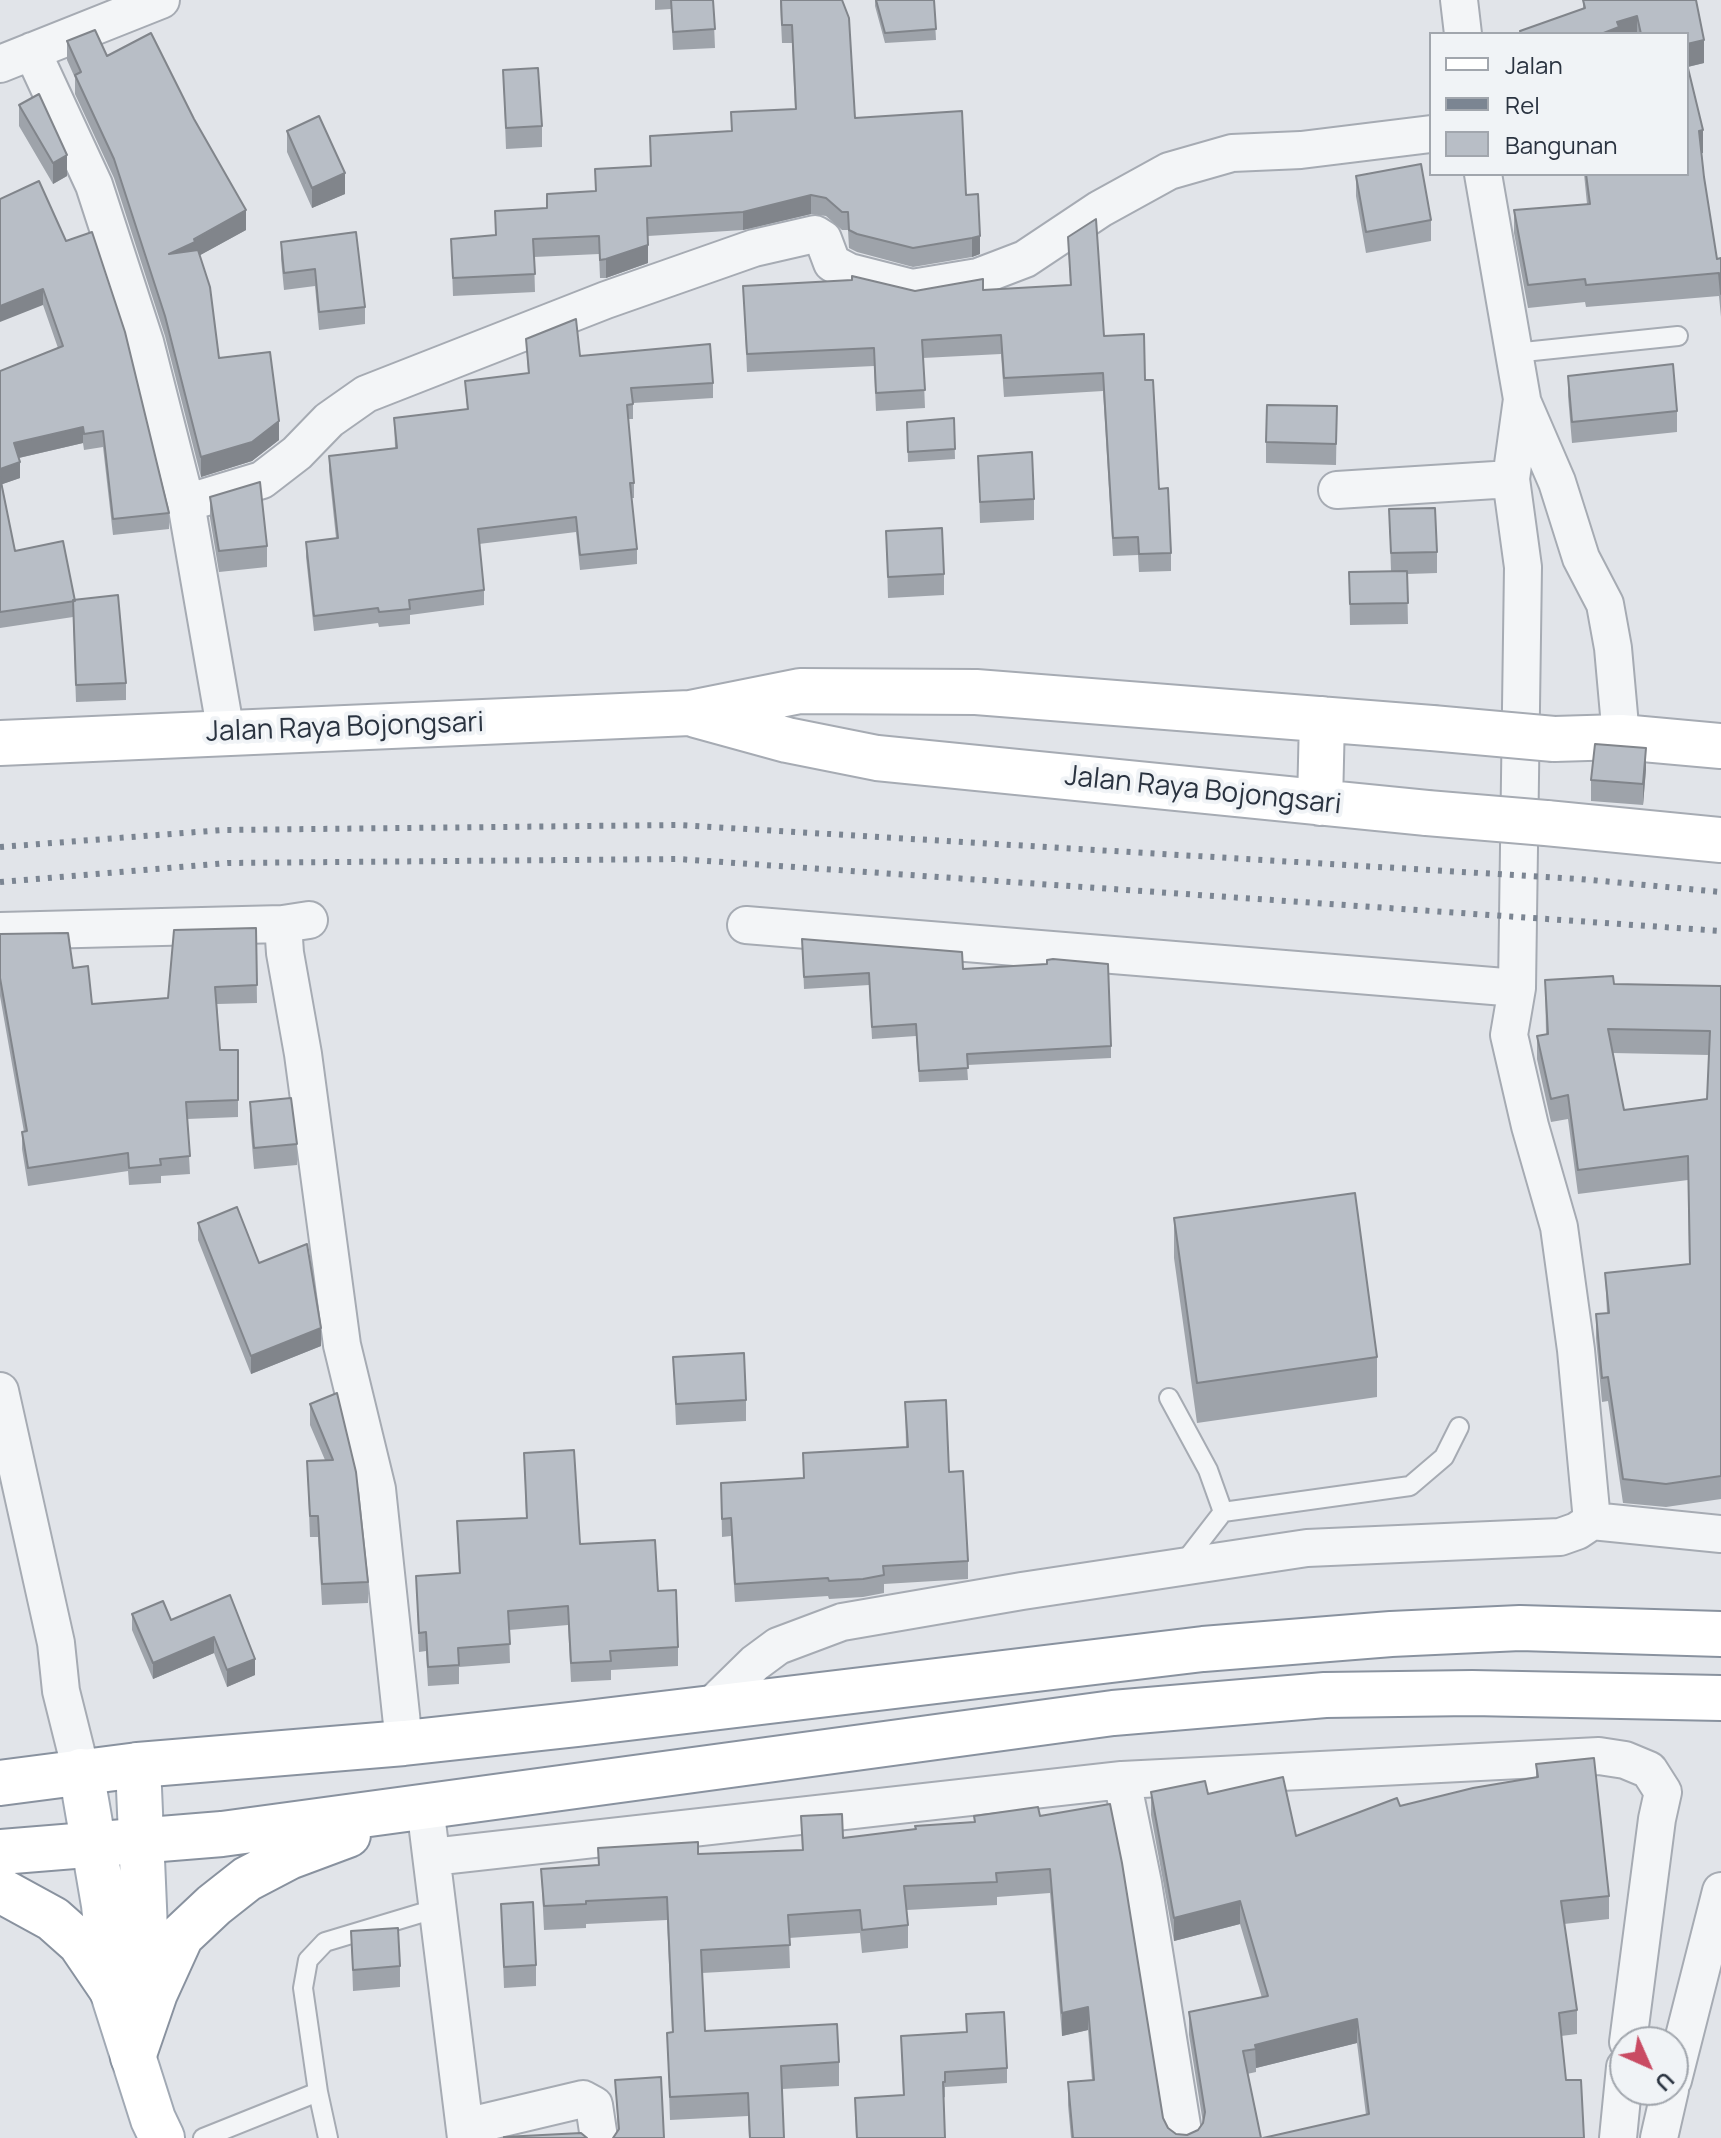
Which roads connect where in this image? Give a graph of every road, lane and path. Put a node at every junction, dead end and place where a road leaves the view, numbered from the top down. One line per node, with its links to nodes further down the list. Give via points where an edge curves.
1 (161, 0): 4 (street)
2 (1459, 0): 3 (street)
3 (1463, 32)
4 (16, 58): 12 (street, via 94,185 145,342)
5 (1429, 134): 12 (street, via 1232,153 1169,171 1025,259 978,277 912,288 869,278 832,263 823,239 815,234 754,248 366,394 262,480)
6 (1483, 176): 8 (street)
7 (1678, 336): 8 (lane)
8 (1514, 353): 9 (street)
9 (1522, 399): 10 (street); 13 (street)
10 (1511, 479): 11 (street); 14 (street)
11 (1337, 490)
12 (186, 503): 17 (street)
13 (1581, 558): 14 (street); 18 (street, via 1605,604)
14 (1523, 567): 25 (street)
15 (690, 713): 16 (main road, Jalan Raya Bojongsari, via 800,691 835,690 976,692); 17 (main road, Jalan Raya Bojongsari); 21 (main road, Jalan Raya Bojongsari, via 877,758)
16 (1322, 719): 18 (main road, Jalan Raya Bojongsari, bridge, via 1554,739); 21 (main road)
17 (226, 733): 19 (main road, Jalan Raya Bojongsari)
18 (1621, 737): 20 (main road, Jalan Raya Bojongsari)
19 (0, 743)
20 (1721, 746)
21 (1320, 803): 22 (main road, Jalan Raya Bojongsari, bridge)
22 (1721, 840)
23 (746, 925): 25 (street)
24 (0, 931): 36 (street, via 296,922 286,966 342,1345 377,1489)
25 (1517, 988): 30 (street, via 1509,1035 1559,1227)
26 (0, 1391): 38 (street)
27 (1169, 1398): 29 (lane, via 1208,1470)
28 (1459, 1427): 29 (lane, via 1444,1457 1410,1486)
29 (1223, 1512): 32 (lane)
30 (1592, 1521): 31 (street); 32 (street, via 1560,1537 1307,1548)
31 (1721, 1534)
32 (1181, 1567): 35 (street, via 842,1622 778,1646)
33 (1709, 1633): 35 (main road, via 1520,1628 1359,1636 1203,1649)
34 (1711, 1698): 41 (main road, via 1325,1695 1113,1713)
35 (708, 1709): 36 (main road)
36 (404, 1743): 37 (main road)
37 (138, 1765): 38 (main road); 42 (main road)
38 (81, 1771): 40 (main road); 43 (main road)
39 (1122, 1780): 45 (street); 50 (street, via 1599,1756 1649,1770 1663,1792); 61 (street)
40 (0, 1783)
41 (425, 1806): 42 (main road); 45 (street); 52 (main road, via 289,1857 247,1879 214,1905 181,1936)
42 (141, 1842): 43 (main road); 52 (main road, via 146,1954)
43 (93, 1846): 44 (main road); 49 (main road)
44 (0, 1852)
45 (432, 1857): 48 (street)
46 (0, 1890): 49 (main road, via 80,1943)
47 (1721, 1891): 51 (street)
48 (438, 1908): 53 (lane, via 325,1942 308,1960 303,1988); 56 (street)
49 (112, 1990): 52 (main road)
50 (1630, 2026)
51 (1687, 2026)
52 (133, 2057): 57 (main road)
53 (318, 2092): 58 (lane); 59 (lane)
54 (1621, 2106): 62 (street)
55 (1666, 2106): 63 (street)
56 (465, 2132): 60 (street, via 583,2099 594,2105)
57 (162, 2138)
58 (203, 2138)
59 (328, 2138)
60 (599, 2138)
61 (1184, 2138)
62 (1618, 2138)
63 (1659, 2138)

